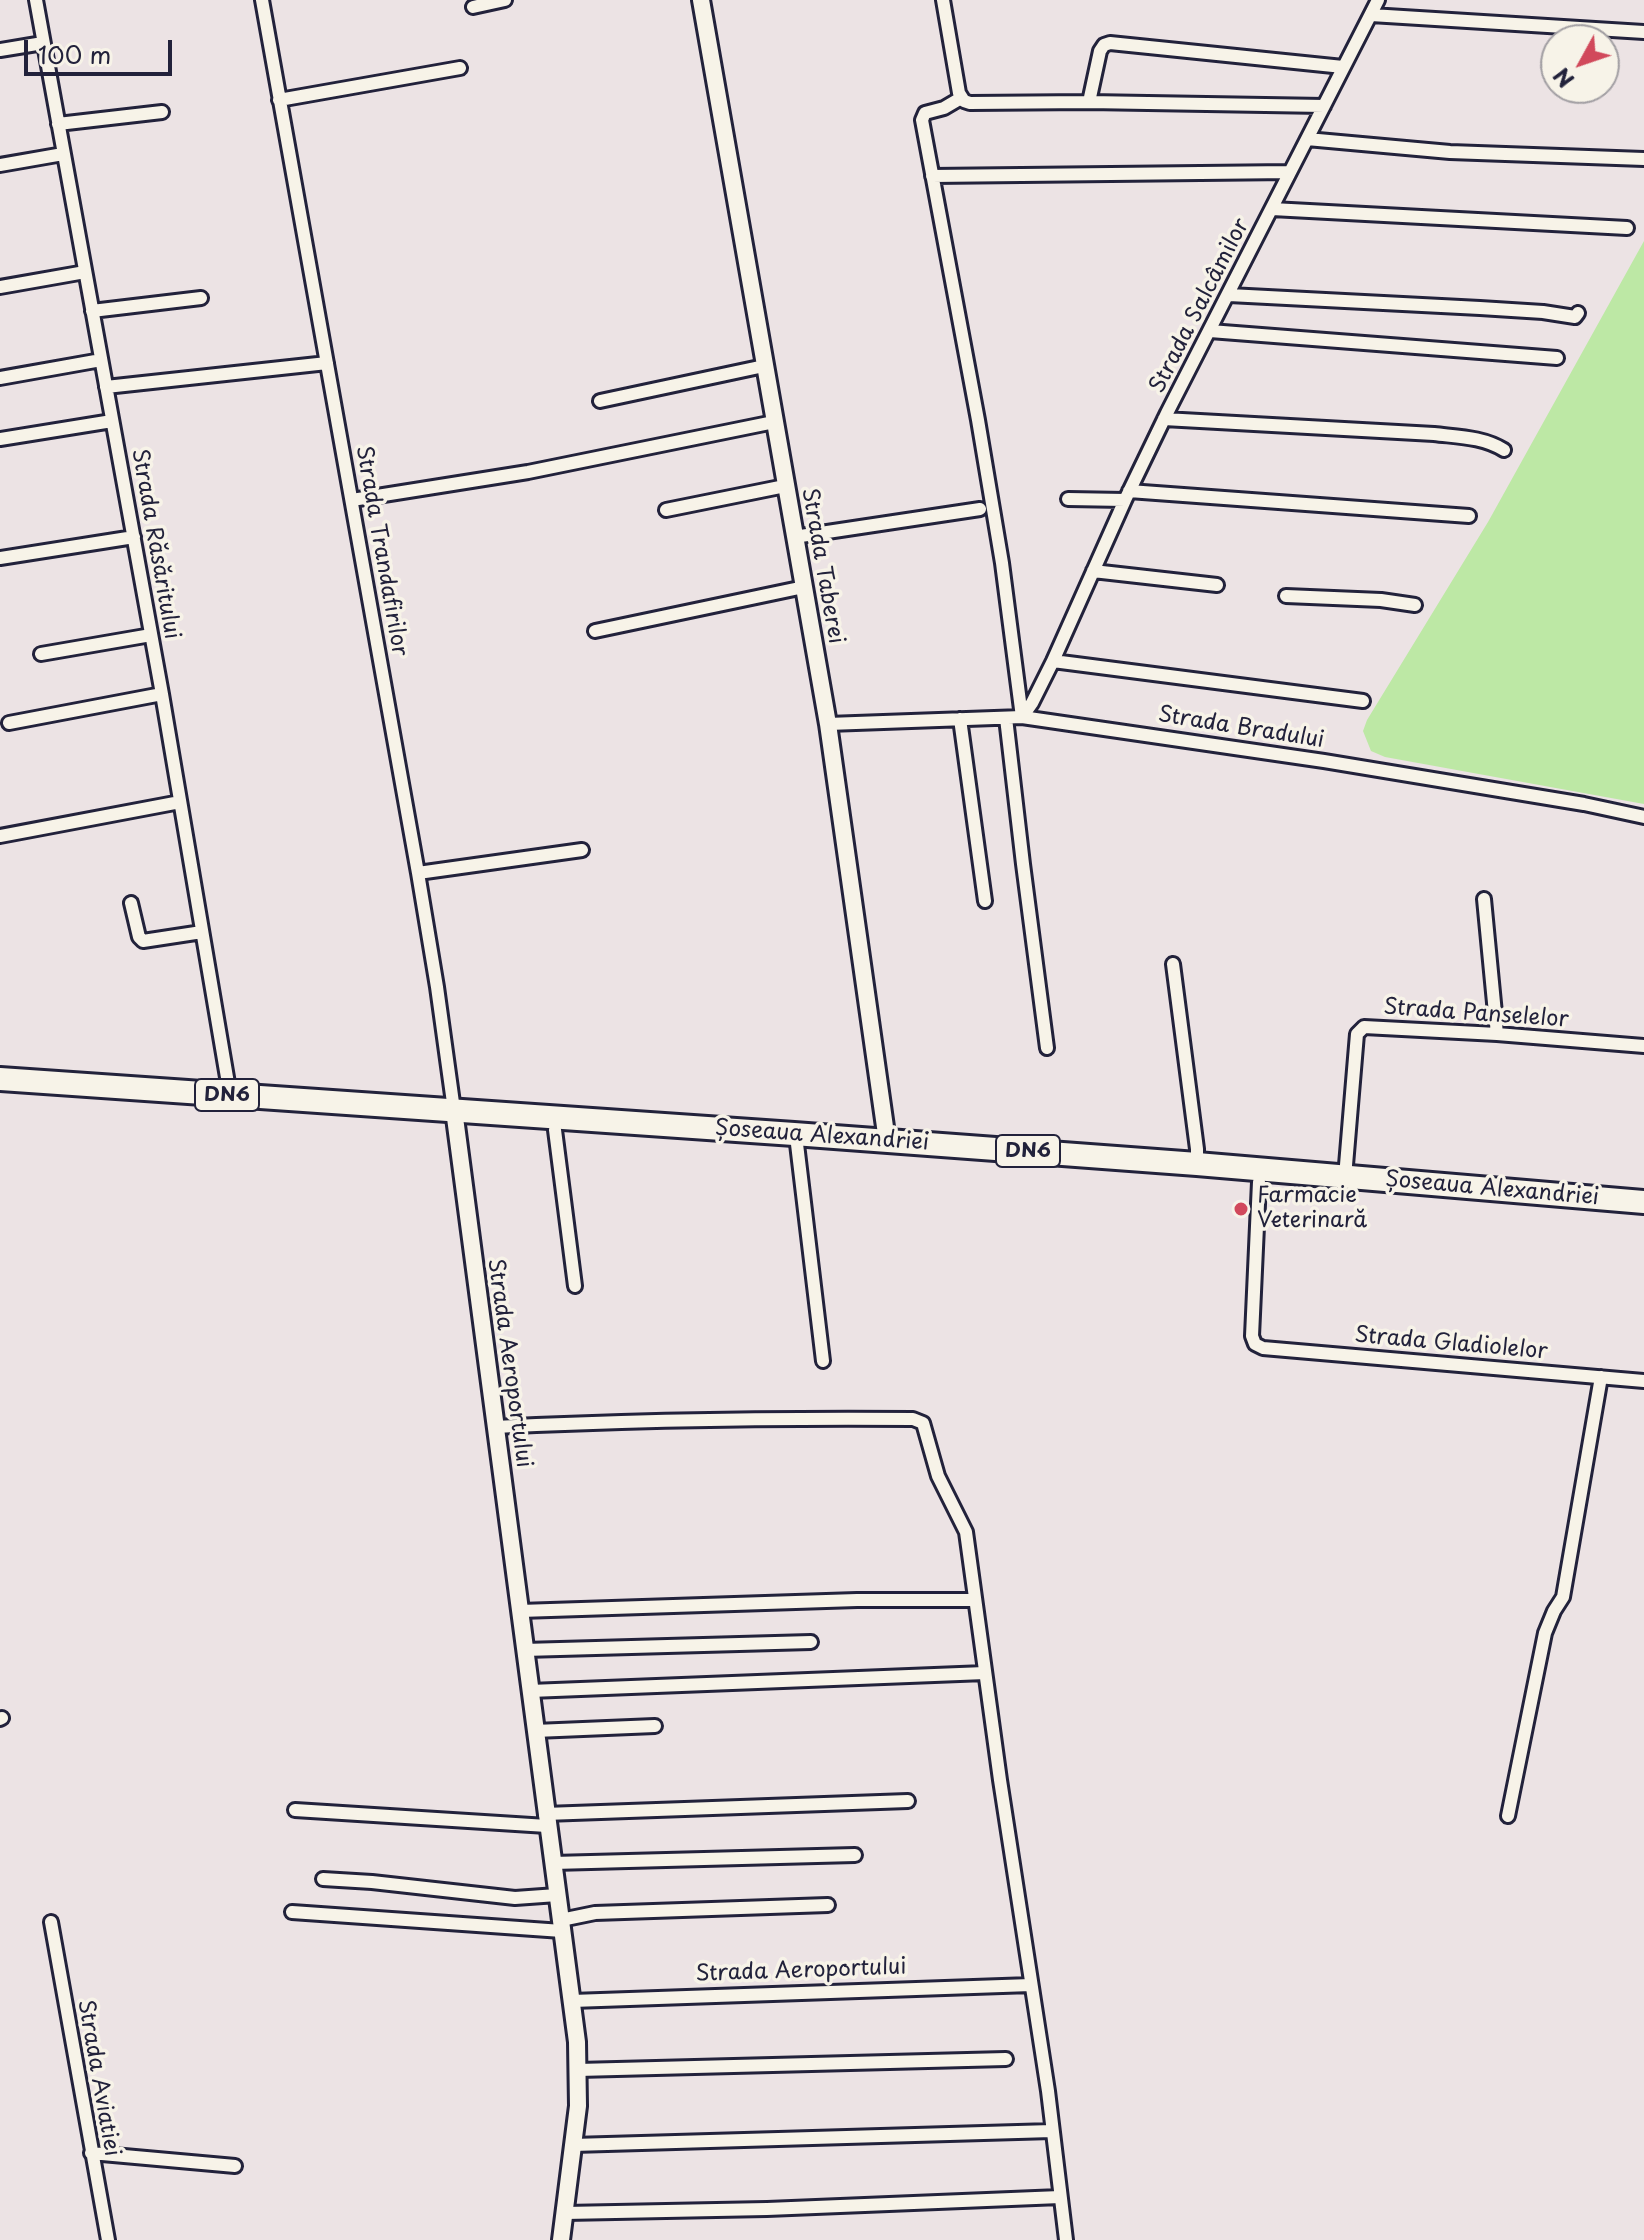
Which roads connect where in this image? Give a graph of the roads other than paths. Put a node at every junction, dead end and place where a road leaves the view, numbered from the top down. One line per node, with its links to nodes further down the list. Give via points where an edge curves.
1 (36, 0): 10 (street, Strada Răsăritului)
2 (262, 0): 15 (street, Strada Trandafirilor)
3 (505, 0): 7 (street)
4 (701, 0): 38 (street, Strada Taberei)
5 (943, 0): 14 (street)
6 (1378, 0): 8 (street, Strada Salcâmilor)
7 (473, 7)
8 (1371, 15): 9 (street); 12 (street, Strada Salcâmilor)
9 (1644, 32)
10 (43, 43): 11 (street); 19 (street, Strada Răsăritului)
11 (0, 50)
12 (1343, 67): 16 (street, via 1110,43 1100,51); 17 (street, Strada Salcâmilor)
13 (460, 68): 15 (street)
14 (961, 98): 16 (street, via 970,103); 25 (street, via 923,116)
15 (279, 100): 37 (street, Strada Trandafirilor)
16 (1089, 102): 17 (street)
17 (1324, 106): 20 (street, Strada Salcâmilor)
18 (162, 112): 19 (street)
19 (58, 124): 21 (street, Strada Răsăritului)
20 (1307, 139): 22 (street, via 1450,152); 24 (street, Strada Salcâmilor)
21 (63, 154): 23 (street); 28 (street, Strada Răsăritului)
22 (1644, 159)
23 (0, 165)
24 (1290, 172): 25 (street); 26 (street, Strada Salcâmilor)
25 (932, 176): 69 (street, via 1002,563)
26 (1272, 209): 27 (street); 30 (street, Strada Salcâmilor)
27 (1627, 228)
28 (85, 272): 29 (street); 32 (street, Strada Răsăritului)
29 (0, 287)
30 (1229, 295): 33 (street, via 1575,317); 34 (street, Strada Salcâmilor)
31 (201, 298): 32 (street)
32 (92, 311): 36 (street, Strada Răsăritului)
33 (1578, 313)
34 (1210, 331): 35 (street); 42 (street, Strada Salcâmilor)
35 (1557, 358)
36 (101, 360): 39 (street); 40 (street, Strada Răsăritului)
37 (327, 363): 40 (street); 50 (street, Strada Trandafirilor)
38 (764, 366): 41 (street); 44 (street, Strada Taberei)
39 (0, 378)
40 (106, 387): 43 (street, Strada Răsăritului)
41 (600, 401)
42 (1164, 419): 46 (street, via 1434,434 1475,438); 48 (street, Strada Salcâmilor)
43 (112, 421): 45 (street); 54 (street, Strada Răsăritului)
44 (774, 422): 47 (street, Strada Taberei); 50 (street, via 528,472)
45 (0, 439)
46 (1504, 450)
47 (785, 486): 52 (street); 55 (street, Strada Taberei)
48 (1127, 496): 49 (street); 53 (street); 57 (street, Strada Salcâmilor)
49 (1068, 499)
50 (352, 500): 78 (street, Strada Trandafirilor)
51 (980, 509): 55 (street)
52 (666, 510)
53 (1469, 516)
54 (134, 537): 56 (street); 64 (street, Strada Răsăritului)
55 (794, 537): 58 (street, Strada Taberei)
56 (0, 558)
57 (1093, 571): 59 (street); 66 (street, Strada Salcâmilor)
58 (803, 583): 62 (street); 63 (street); 73 (street, Strada Taberei)
59 (1217, 585)
60 (1286, 596): 61 (street)
61 (1415, 605)
62 (611, 620)
63 (595, 631)
64 (151, 635): 65 (street); 67 (street, Strada Răsăritului)
65 (41, 654)
66 (1053, 661): 68 (street); 69 (street, Strada Salcâmilor)
67 (162, 694): 72 (street); 74 (street, Strada Răsăritului)
68 (1363, 701)
69 (1022, 717): 70 (street, Strada Bradului); 75 (street, Strada Bradului, via 1308,758)
70 (1006, 718): 71 (street, Strada Bradului); 86 (street)
71 (960, 719): 73 (street, Strada Bradului); 80 (street)
72 (9, 723)
73 (828, 724): 92 (street, Strada Taberei)
74 (180, 802): 76 (street); 82 (street, Strada Răsăritului)
75 (1644, 817)
76 (0, 836)
77 (582, 850): 78 (street)
78 (418, 873): 90 (street, Strada Trandafirilor)
79 (1484, 899): 84 (street)
80 (985, 901)
81 (131, 903): 82 (street, via 143,941)
82 (202, 932): 89 (street, Strada Răsăritului)
83 (1173, 964): 94 (street)
84 (1497, 1034): 85 (street, Strada Panselelor); 95 (street, Strada Panselelor, via 1359,1029)
85 (1644, 1046)
86 (1047, 1048)
87 (0, 1079): 89 (highway, Șoseaua Alexandriei / DN6)
88 (0, 1091): 90 (highway, Șoseaua Alexandriei / DN6)
89 (230, 1095): 90 (highway, Șoseaua Alexandriei / DN6)
90 (454, 1116): 91 (highway, Șoseaua Alexandriei / DN6); 92 (highway, Șoseaua Alexandriei / DN6); 103 (street, Strada Aeroportului)
91 (555, 1130): 93 (highway, Șoseaua Alexandriei / DN6); 99 (street)
92 (887, 1141): 94 (highway, Șoseaua Alexandriei / DN6)
93 (797, 1144): 96 (highway, Șoseaua Alexandriei / DN6); 100 (street)
94 (1197, 1164): 95 (highway, Șoseaua Alexandriei / DN6)
95 (1345, 1177): 97 (highway, Șoseaua Alexandriei / DN6)
96 (1259, 1182): 98 (highway, Șoseaua Alexandriei / DN6); 101 (street, Strada Gladiolelor, via 1255,1344)
97 (1644, 1202)
98 (1644, 1212)
99 (575, 1286)
100 (823, 1361)
101 (1601, 1377): 102 (street, Strada Gladiolelor); 114 (street, via 1563,1597 1545,1633)
102 (1644, 1381)
103 (495, 1427): 104 (street, via 919,1420 938,1476 966,1532); 105 (street, Strada Aeroportului)
104 (975, 1600): 105 (street); 108 (street)
105 (520, 1611): 107 (street, Strada Aeroportului)
106 (811, 1642): 107 (street)
107 (524, 1650): 109 (street, Strada Aeroportului)
108 (985, 1673): 109 (street); 124 (street)
109 (530, 1691): 111 (street, Strada Aeroportului)
110 (655, 1726): 111 (street)
111 (535, 1731): 115 (street, Strada Aeroportului)
112 (908, 1801): 115 (street)
113 (295, 1810): 115 (street)
114 (1508, 1816)
115 (546, 1820): 117 (street, Strada Aeroportului)
116 (855, 1855): 117 (street)
117 (553, 1863): 119 (street, Strada Aeroportului)
118 (323, 1879): 119 (street, via 515,1898)
119 (557, 1895): 123 (street, Strada Aeroportului)
120 (828, 1905): 123 (street, via 595,1913)
121 (292, 1912): 123 (street)
122 (51, 1922): 130 (street, Strada Aviatiei)
123 (562, 1925): 125 (street, Strada Aeroportului)
124 (1031, 1985): 125 (street, Strada Aeroportului); 128 (street)
125 (572, 2001): 127 (street, Strada Aeroportului)
126 (1006, 2059): 127 (street)
127 (578, 2070): 129 (street, Strada Aeroportului)
128 (1052, 2131): 129 (street); 132 (street)
129 (573, 2145): 133 (street, Strada Aeroportului)
130 (91, 2153): 131 (street); 134 (street, Strada Aviatiei)
131 (235, 2166)
132 (1060, 2197): 133 (street); 137 (street)
133 (565, 2213): 136 (street, Strada Aeroportului)
134 (108, 2240): 135 (street)
135 (123, 2240)
136 (561, 2240)
137 (1066, 2240)

